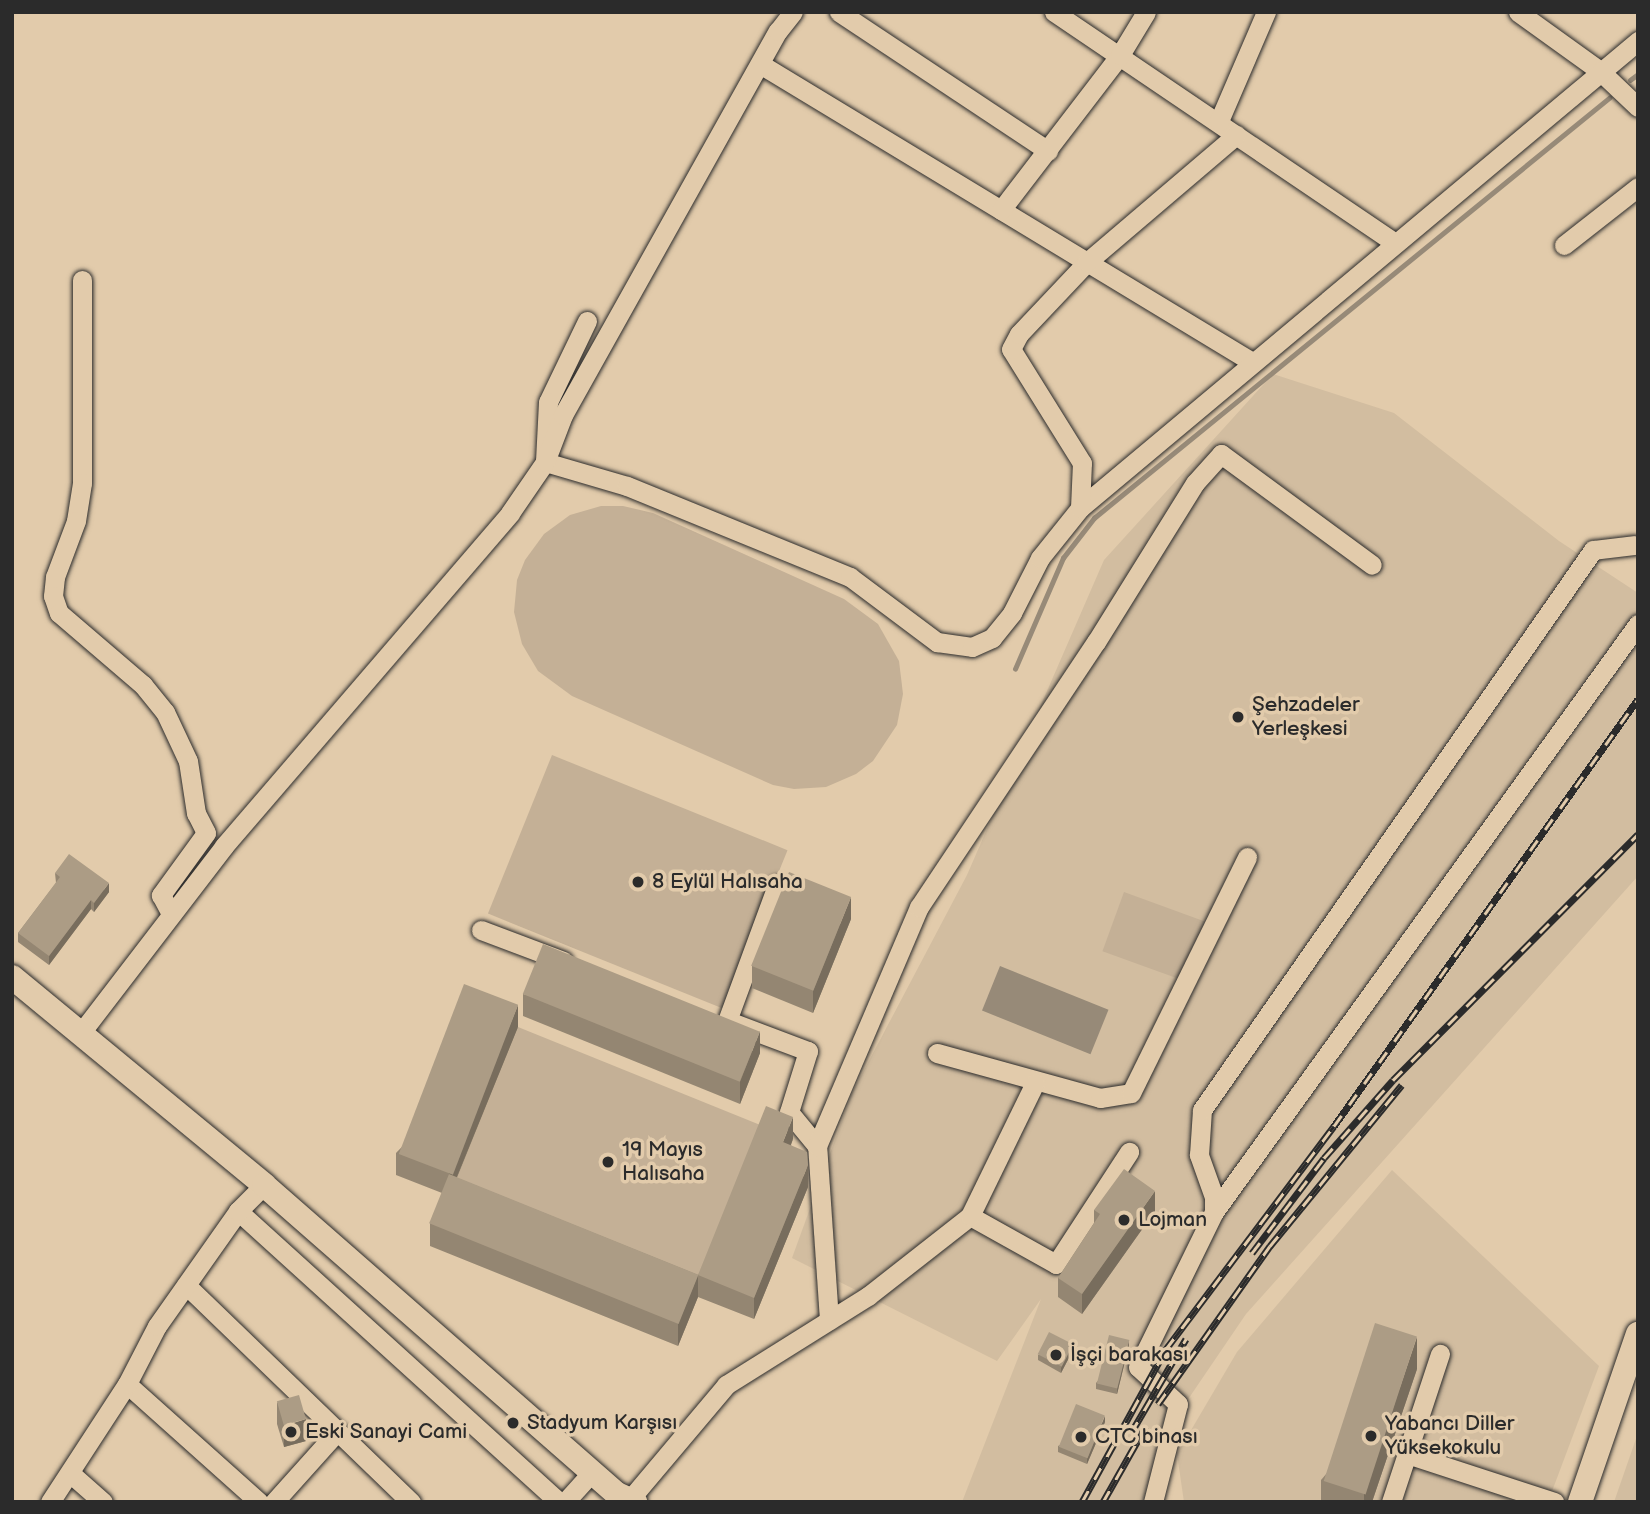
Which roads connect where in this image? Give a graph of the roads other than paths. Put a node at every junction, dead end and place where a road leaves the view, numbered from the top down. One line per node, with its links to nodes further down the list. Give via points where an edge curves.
1 (793, 12): 9 (street)
2 (839, 12): 14 (street)
3 (1146, 12): 8 (street)
4 (1266, 12): 12 (street)
5 (1518, 12): 10 (street)
6 (1056, 13): 8 (street)
7 (1638, 41): 10 (street)
8 (1120, 55): 12 (street); 14 (street)
9 (760, 64): 16 (street); 23 (street, via 563,415)
10 (1600, 71): 11 (street); 17 (street, via 1457,195)
11 (1636, 102)
12 (1219, 121): 13 (street)
13 (1236, 135): 17 (street); 19 (street)
14 (1048, 151): 16 (street)
15 (1638, 187): 18 (street)
16 (1001, 210): 19 (street)
17 (1394, 242): 22 (street)
18 (1564, 245)
19 (1087, 262): 22 (street); 24 (street, via 1019,334 1011,349 1082,463)
20 (82, 280): 30 (street, via 82,483 76,521 55,577 53,596 59,612 143,685 164,712 188,761 196,813 206,833 161,895)
21 (587, 321): 23 (street, via 548,402)
22 (1252, 362): 24 (street)
23 (545, 462): 24 (street, via 627,486 850,578 937,642 972,647 992,638 1040,558); 30 (street, via 510,513)
24 (1080, 508)
25 (1635, 545): 41 (street, via 1593,550 1202,1110 1199,1155 1214,1197)
26 (1372, 565): 37 (street, via 1220,454 1195,483 1096,642 919,907)
27 (1638, 624): 41 (street)
28 (1247, 857): 36 (street, via 1131,1093 1100,1098)
29 (777, 885): 37 (street, via 720,1019 808,1051 789,1112)
30 (171, 914): 34 (street)
31 (481, 930): 32 (street)
32 (585, 969)
33 (12, 978): 34 (main road)
34 (80, 1034): 39 (main road)
35 (937, 1054): 36 (street)
36 (1035, 1083): 42 (street)
37 (817, 1146): 44 (street)
38 (1129, 1152): 42 (street, via 1056,1264)
39 (264, 1185): 40 (street); 50 (main road)
40 (238, 1211): 43 (street); 58 (street)
41 (1214, 1212): 60 (street, via 1138,1367 1178,1404)
42 (970, 1216): 44 (street, via 868,1296)
43 (186, 1285): 47 (street); 48 (street)
44 (829, 1320): 52 (street, via 726,1385)
45 (1637, 1348): 63 (main road); 64 (main road)
46 (1440, 1354): 49 (street)
47 (127, 1384): 51 (street); 55 (street)
48 (335, 1434): 56 (street); 57 (street)
49 (1407, 1454): 61 (street); 62 (street)
50 (593, 1471): 52 (main road); 59 (street)
51 (70, 1473): 53 (street); 54 (street)
52 (626, 1499)
53 (50, 1502)
54 (103, 1502)
55 (260, 1502)
56 (274, 1502)
57 (411, 1502)
58 (559, 1502)
59 (565, 1502)
60 (1153, 1502)
61 (1391, 1502)
62 (1554, 1502)
63 (1580, 1502)
64 (1591, 1502)

